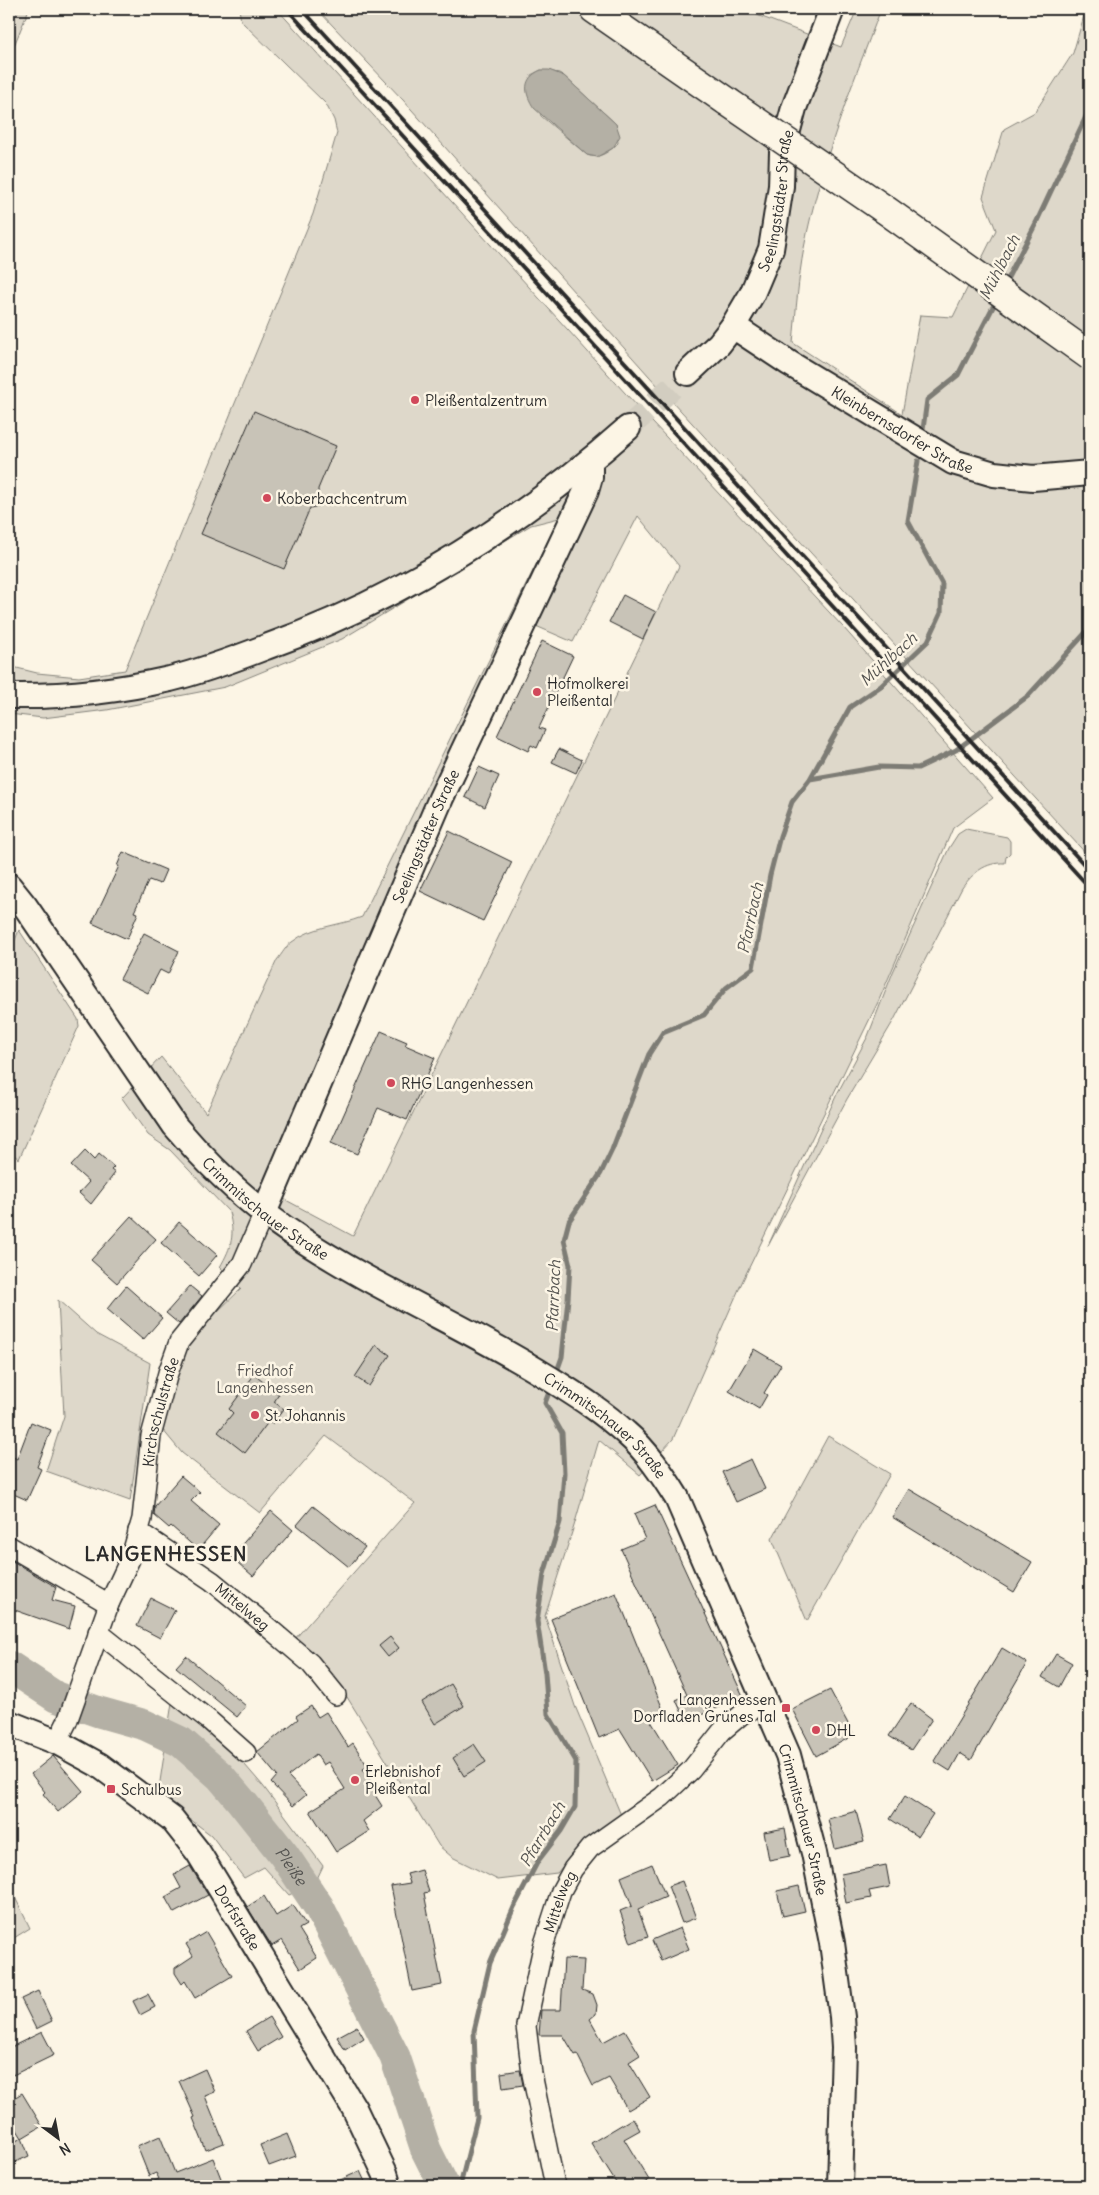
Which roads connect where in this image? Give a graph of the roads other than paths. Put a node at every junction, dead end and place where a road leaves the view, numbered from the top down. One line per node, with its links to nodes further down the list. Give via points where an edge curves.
1 (594, 9): 4 (main road, bridge, via 887,210)
2 (832, 9): 3 (street, Seelingstädter Straße, via 794,108 782,152 781,186 771,249 752,294)
3 (733, 326): 5 (street, Seelingstädter Straße); 8 (street, Kleinbernsdorfer Straße, via 953,462 994,474 1033,478)
4 (1090, 356)
5 (688, 373)
6 (628, 428): 7 (street)
7 (590, 462): 9 (street, via 499,530 449,562 398,590 311,630 232,660 171,678 63,695); 11 (street, Seelingstädter Straße, via 586,491 441,798)
8 (1090, 473)
9 (9, 696)
10 (9, 886): 11 (street, Crimmitschauer Straße, via 175,1126 202,1158)
11 (264, 1213): 12 (street, Kirchschulstraße, via 242,1264 179,1342 151,1436); 17 (street, Crimmitschauer Straße, via 344,1265 532,1367 597,1409 627,1434 662,1473 677,1498)
12 (138, 1531): 14 (street, Kirchschulstraße, via 124,1575); 16 (street, Mittelweg, via 256,1617 310,1663)
13 (9, 1546): 14 (street)
14 (109, 1604): 15 (street, Kirchschulstraße)
15 (98, 1632): 19 (street, Kirchschulstraße); 20 (street)
16 (336, 1694)
17 (766, 1702): 22 (street, Mittelweg, via 741,1715 722,1731 691,1770 662,1797 590,1848 561,1891 543,1947 526,2026); 23 (street, Crimmitschauer Straße, via 788,1755 800,1796 838,1980 844,2048)
18 (9, 1723): 19 (street, Dorfstraße)
19 (62, 1732): 21 (street, Dorfstraße, via 99,1765 172,1819 198,1852 354,2108)
20 (246, 1753)
21 (389, 2186)
22 (554, 2186)
23 (840, 2186)

